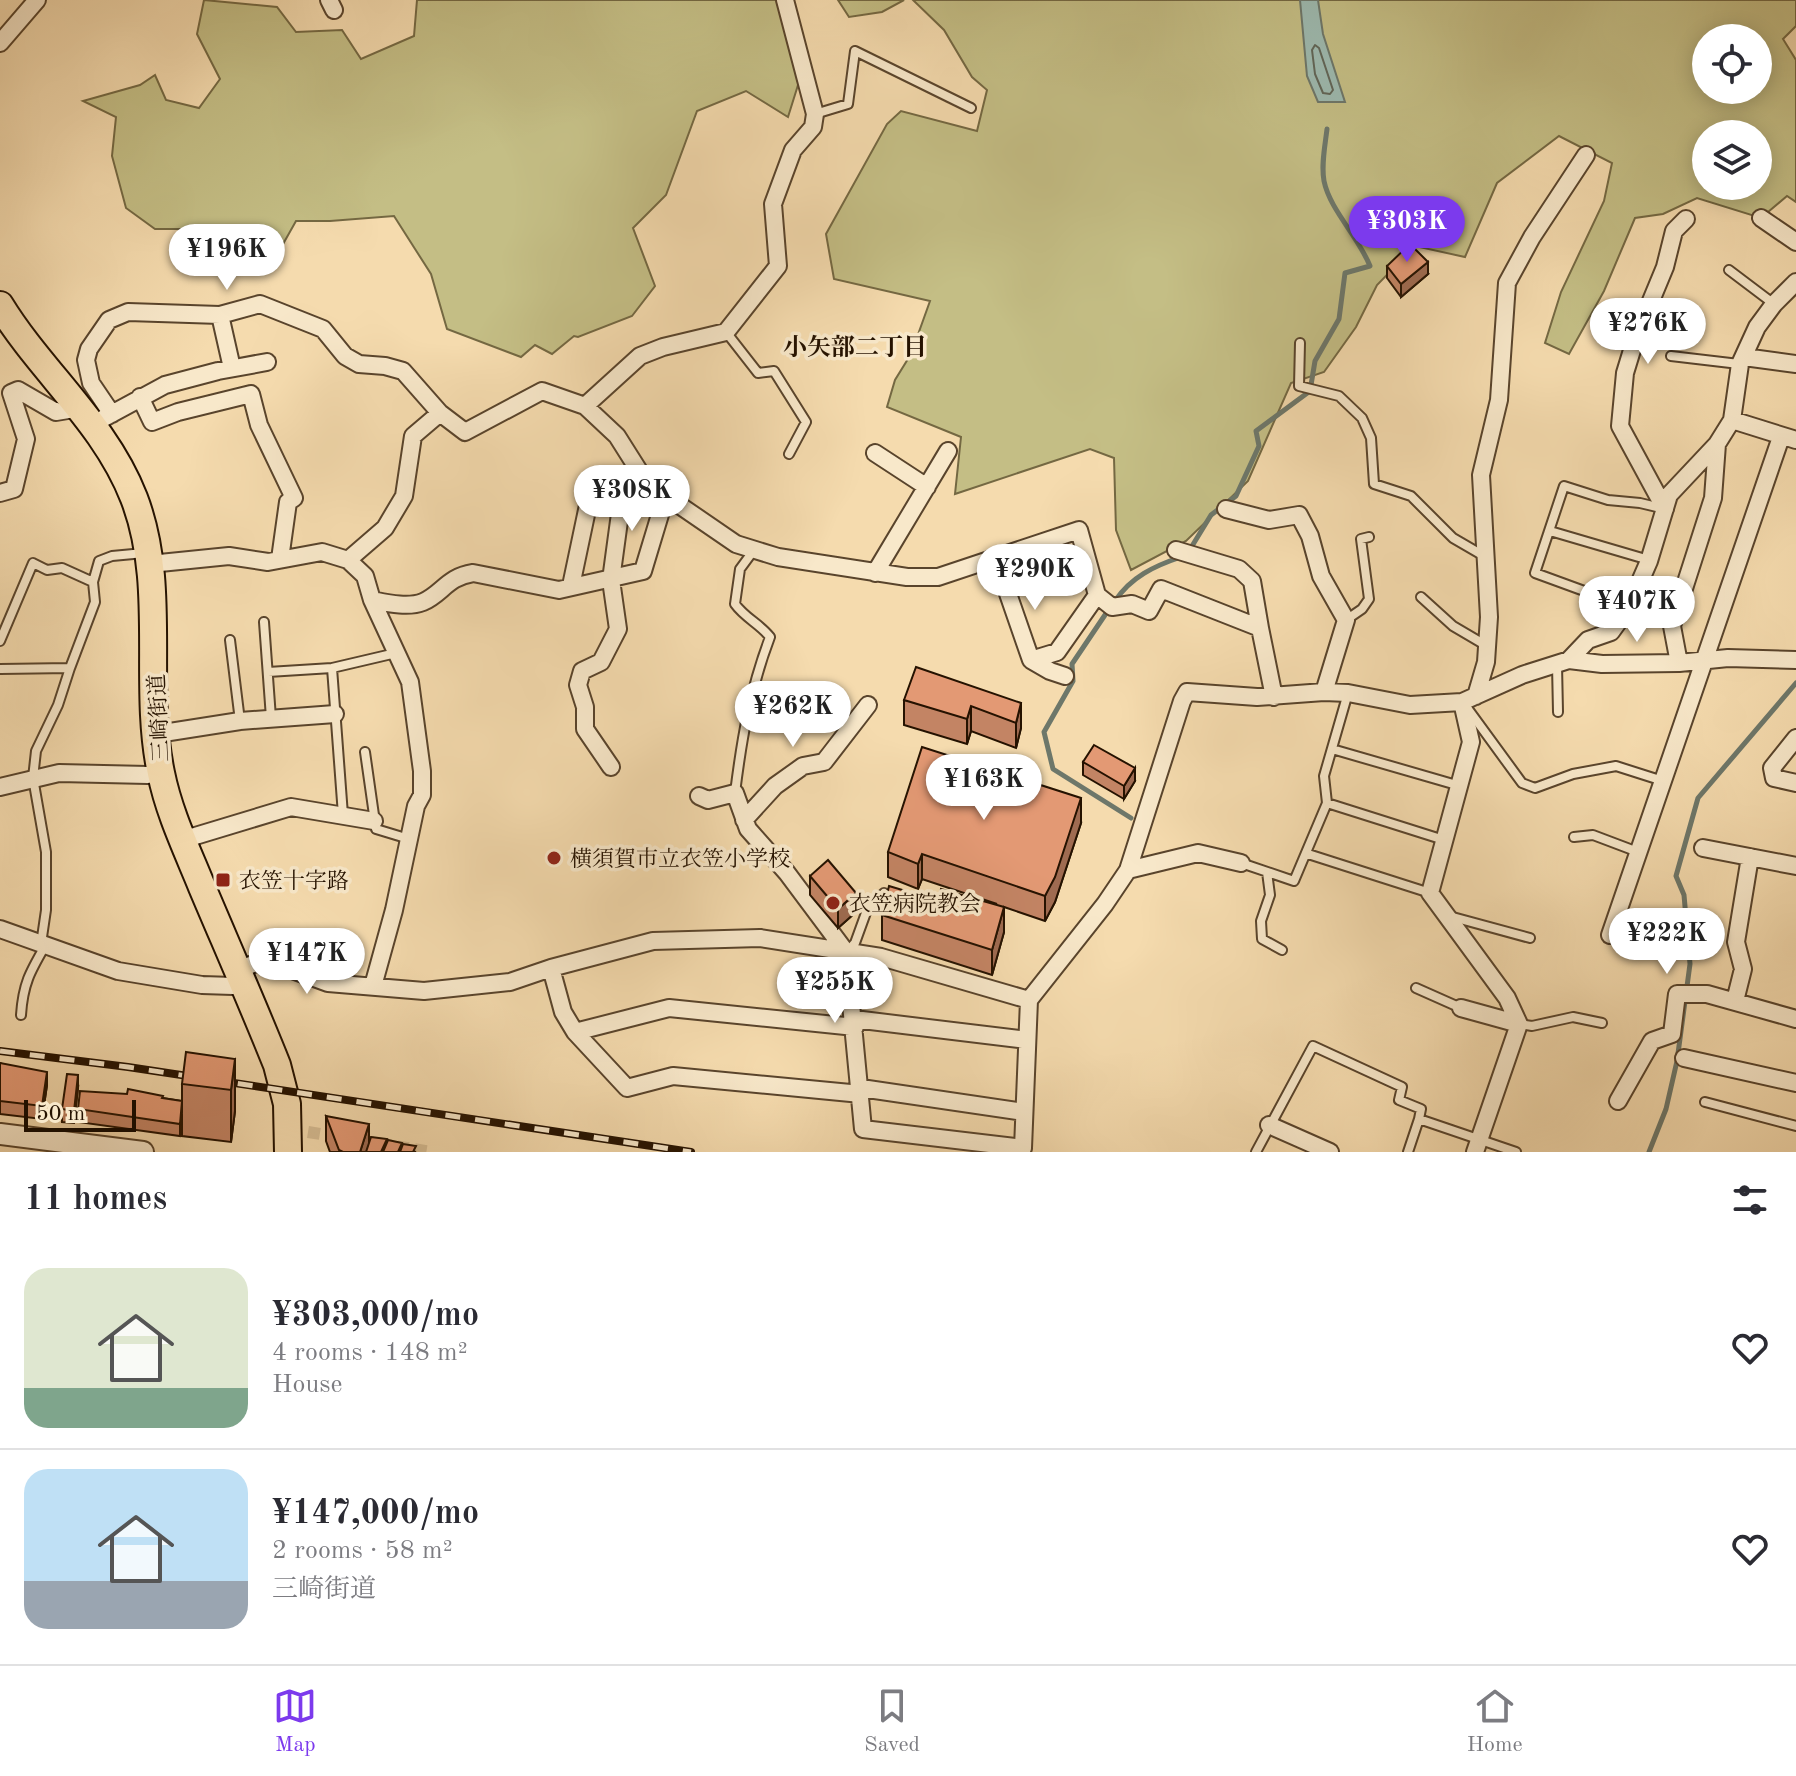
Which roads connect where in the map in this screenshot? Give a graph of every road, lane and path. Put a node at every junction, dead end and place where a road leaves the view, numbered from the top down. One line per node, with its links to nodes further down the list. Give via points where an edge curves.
1 (37, 0): 3 (street)
2 (785, 0): 5 (street)
3 (0, 43)
4 (971, 108): 5 (lane, via 855,51 848,104)
5 (815, 114): 15 (street, via 813,127 793,150 773,204 778,266)
6 (1586, 155): 44 (street, via 1507,283 1499,400 1481,475)
7 (1761, 218): 9 (street)
8 (1686, 219): 38 (street, via 1674,231 1636,337 1625,373 1620,426)
9 (1796, 242)
10 (1729, 270): 12 (lane)
11 (1796, 282): 12 (street)
12 (1774, 304): 18 (street)
13 (0, 305): 25 (main road, 三崎街道)
14 (220, 315): 21 (street); 24 (street, via 260,304 323,329 345,356 359,364 403,371); 25 (street, via 128,312 109,320 86,360)
15 (726, 332): 23 (street, via 640,356); 31 (lane, via 758,373 774,371 806,422)
16 (1300, 343): 44 (lane, via 1299,386 1339,396 1362,418 1371,438 1374,484 1411,496 1453,538)
17 (1671, 356): 18 (lane)
18 (1742, 360): 20 (street); 26 (street)
19 (267, 362): 21 (street)
20 (1796, 364)
21 (232, 368): 22 (street)
22 (140, 397): 25 (street); 45 (street, via 152,422 251,394 259,425 294,498 288,502)
23 (585, 406): 24 (street, via 542,391 465,432); 32 (street, via 617,436)
24 (440, 413): 47 (street, via 413,436 404,496 385,528)
25 (95, 416): 35 (street, via 56,412 18,390 11,393 26,439 14,489); 43 (main road, 三崎街道, via 129,486)
26 (1732, 420): 27 (street); 28 (street)
27 (1788, 438): 67 (street)
28 (1717, 444): 38 (street, via 1669,495); 68 (street, via 1713,498 1672,626)
29 (948, 451): 33 (street)
30 (875, 453): 33 (street)
31 (789, 454)
32 (641, 474): 36 (street); 50 (street, via 624,484)
33 (927, 487): 49 (street)
34 (591, 491): 52 (street)
35 (0, 493)
36 (665, 498): 41 (street); 50 (street, via 643,571)
37 (1226, 509): 57 (street, via 1269,520 1299,515 1321,576)
38 (1665, 509): 39 (lane, via 1564,486); 48 (street)
39 (1550, 531): 48 (lane); 56 (lane, via 1535,573)
40 (1369, 537): 57 (lane, via 1361,539 1369,599)
41 (754, 550): 49 (street); 94 (lane, via 740,569 735,604 770,637 746,713)
42 (1176, 550): 59 (street, via 1239,569 1252,581)
43 (149, 558): 45 (street); 51 (lane, via 112,556 99,561); 83 (main road, 三崎街道)
44 (1487, 558): 62 (street)
45 (280, 559): 47 (street, via 322,552)
46 (996, 559): 49 (street, via 938,577); 53 (street, via 1079,530); 65 (street)
47 (348, 560): 55 (street, via 365,576)
48 (1649, 561): 56 (street)
49 (875, 573)
50 (611, 580): 52 (street); 87 (street, via 618,629 601,662 582,671 578,685 585,729)
51 (93, 582): 61 (lane, via 33,563); 69 (lane, via 95,602)
52 (571, 586): 55 (street, via 559,590 473,573 449,581 423,602)
53 (1097, 595): 59 (street, via 1112,607 1132,604 1149,611 1161,589); 65 (street, via 1057,652)
54 (1421, 597): 62 (lane)
55 (372, 600): 63 (street)
56 (1629, 607): 66 (street, via 1611,632 1588,640)
57 (1346, 620): 74 (street)
58 (264, 622): 72 (lane)
59 (1260, 628): 76 (street)
60 (230, 640): 82 (lane)
61 (0, 641)
62 (1487, 647): 77 (street)
63 (396, 653): 70 (lane); 101 (street, via 410,682 422,771 422,795)
64 (1796, 659): 67 (street)
65 (1031, 660): 73 (street)
66 (1563, 662): 68 (street); 77 (street); 79 (lane)
67 (1704, 662): 68 (street); 90 (street)
68 (1679, 663)
69 (70, 668): 71 (lane); 89 (lane, via 36,751)
70 (332, 668): 72 (lane); 80 (lane)
71 (0, 669)
72 (268, 672): 81 (lane)
73 (1065, 676)
74 (1324, 692): 75 (street); 76 (street)
75 (1348, 693): 77 (street, via 1410,705); 85 (lane)
76 (1274, 697): 110 (street, via 1187,692)
77 (1469, 699): 90 (lane, via 1522,783 1535,788 1616,766); 92 (street, via 1471,742)
78 (868, 705): 98 (street, via 824,762 803,766 775,786)
79 (1558, 712)
80 (335, 714): 81 (street); 97 (lane)
81 (271, 718): 82 (street)
82 (240, 721): 83 (street)
83 (157, 734): 88 (main road, 三崎街道)
84 (1796, 738): 91 (street, via 1772,768 1774,778)
85 (1332, 749): 92 (lane); 96 (lane, via 1324,776)
86 (365, 752): 99 (lane)
87 (611, 767)
88 (160, 771): 89 (street); 102 (main road, 三崎街道)
89 (33, 778): 93 (street); 120 (lane, via 46,852)
90 (1663, 781): 105 (street)
91 (1796, 783)
92 (1461, 786): 103 (street)
93 (0, 787)
94 (735, 793): 95 (street, via 708,800); 98 (street)
95 (699, 796)
96 (1327, 803): 103 (lane); 106 (lane)
97 (343, 816): 99 (street); 102 (street, via 291,807)
98 (744, 820): 122 (street)
99 (374, 821): 101 (lane, via 376,829)
100 (1574, 837): 105 (lane, via 1593,835)
101 (409, 839): 125 (street)
102 (182, 840): 112 (main road, 三崎街道)
103 (1445, 840): 114 (street)
104 (1703, 848): 107 (street)
105 (1638, 852): 118 (street)
106 (1308, 854): 111 (lane, via 1294,881); 114 (lane)
107 (1750, 857): 109 (street); 128 (street, via 1736,942 1743,969)
108 (1241, 863): 110 (street, via 1198,853); 111 (lane)
109 (1796, 866)
110 (1128, 870): 127 (street)
111 (1267, 872): 121 (lane, via 1270,895 1261,921 1262,939)
112 (203, 888): 116 (lane); 124 (main road, 三崎街道)
113 (884, 893): 122 (lane, via 867,910 855,943)
114 (1430, 893): 115 (street)
115 (1448, 916): 119 (lane); 134 (street, via 1507,998)
116 (203, 919)
117 (0, 929): 120 (street)
118 (1610, 935)
119 (1530, 938)
120 (44, 944): 124 (street, via 152,978 233,986); 130 (lane, via 23,989)
121 (1282, 950)
122 (846, 952): 123 (street, via 760,938 653,941); 127 (street, via 881,957); 132 (street)
123 (551, 968): 125 (street, via 510,982 467,987 424,991); 135 (street, via 563,1012)
124 (234, 973): 125 (street, via 256,963 276,964 328,983); 150 (main road, 三崎街道, via 277,1065 287,1104)
125 (373, 986)
126 (1416, 988): 129 (lane)
127 (1029, 1000): 136 (street)
128 (1735, 1001): 131 (street); 140 (street, via 1677,994 1672,1034 1652,1041)
129 (1461, 1008): 134 (street)
130 (21, 1015)
131 (1796, 1019)
132 (854, 1023): 135 (street, via 669,1008); 136 (street); 139 (street)
133 (1602, 1023): 134 (lane, via 1573,1017)
134 (1519, 1024): 147 (street)
135 (575, 1032): 139 (street, via 627,1088 673,1076)
136 (1027, 1040): 142 (street)
137 (1684, 1058): 138 (street)
138 (1796, 1083)
139 (861, 1091): 142 (street); 148 (street, via 863,1129)
140 (1618, 1101)
141 (1705, 1102): 145 (lane)
142 (1024, 1112): 148 (street)
143 (1419, 1119): 144 (lane, via 1421,1109 1399,1100 1402,1087 1313,1046); 147 (lane); 153 (lane)
144 (1269, 1125): 151 (lane); 152 (street)
145 (1796, 1126)
146 (0, 1134): 149 (street)
147 (1477, 1146): 154 (lane)
148 (1027, 1150)
149 (143, 1152)
150 (288, 1152)
151 (1256, 1152)
152 (1330, 1152)
153 (1408, 1152)
154 (1516, 1152)

